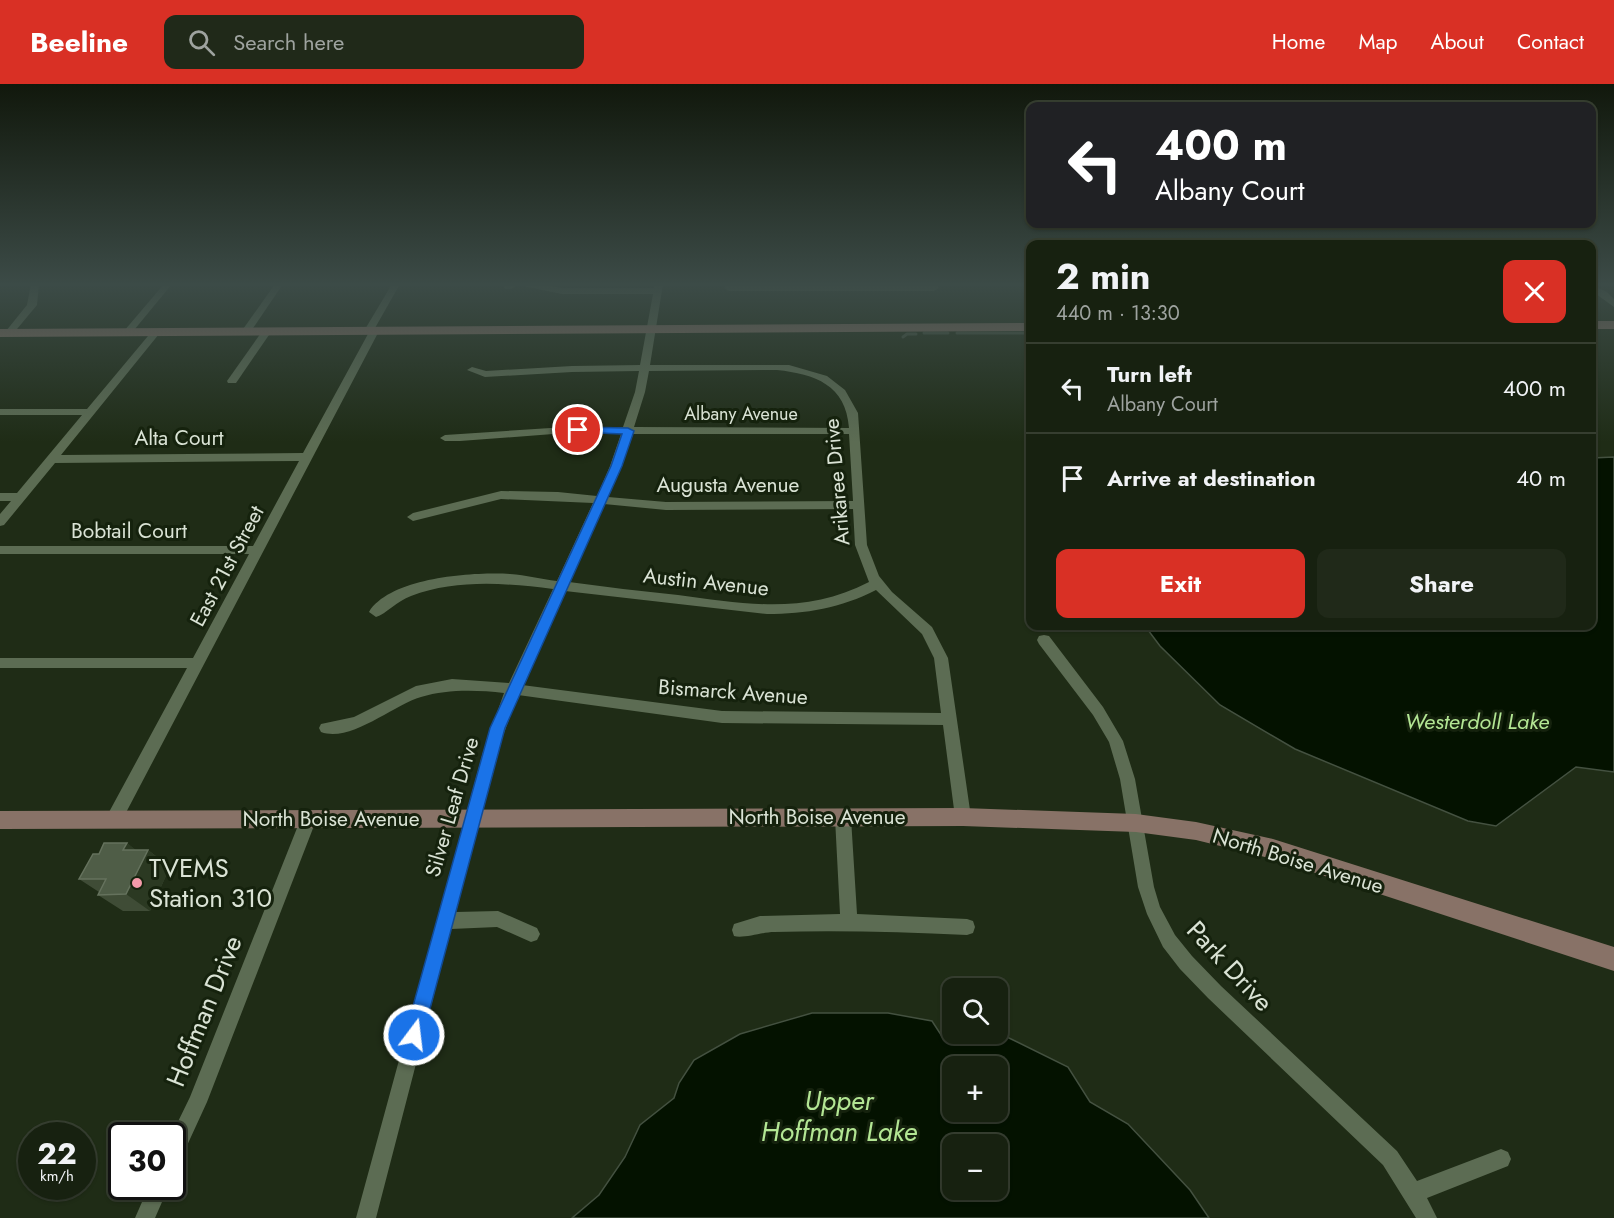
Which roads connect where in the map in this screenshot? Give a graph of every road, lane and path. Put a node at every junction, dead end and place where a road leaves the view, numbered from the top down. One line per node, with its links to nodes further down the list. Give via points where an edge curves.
1 (152, 337): 9 (street)
2 (263, 337): 7 (street)
3 (368, 337): 13 (street, East 21st Street)
4 (650, 337): 5 (street, Silver Leaf Drive)
5 (645, 367): 6 (street, Arikaree Drive, via 485,374); 10 (street, Silver Leaf Drive); 11 (street, Arikaree Drive, via 786,368 831,377 850,403)
6 (472, 370)
7 (232, 381)
8 (0, 412): 9 (street)
9 (91, 412): 14 (street)
10 (628, 431): 11 (street, Albany Avenue); 12 (street, Albany Avenue, via 566,430); 17 (street, Silver Leaf Drive)
11 (854, 431): 18 (street, Arikaree Drive)
12 (445, 438)
13 (307, 457): 14 (street, Alta Court); 22 (street, East 21st Street)
14 (52, 459): 15 (street)
15 (20, 497): 16 (street); 20 (street)
16 (0, 498)
17 (598, 501): 18 (street, Augusta Avenue, via 666,506); 19 (street, Augusta Avenue, via 501,495); 24 (street, Silver Leaf Drive)
18 (858, 505): 23 (street, Arikaree Drive, via 862,552)
19 (413, 517)
20 (0, 522)
21 (0, 550): 22 (street, Bobtail Court)
22 (257, 550): 28 (street, East 21st Street)
23 (878, 584): 24 (street, Austin Avenue, via 824,604 766,610); 30 (street, Arikaree Drive, via 932,638 944,669)
24 (562, 586): 25 (street, Austin Avenue, via 511,579 452,582 393,597); 29 (street, Silver Leaf Drive)
25 (376, 612)
26 (1044, 640): 38 (street, Park Drive, via 1118,745)
27 (0, 663): 28 (street)
28 (197, 663): 35 (street, East 21st Street)
29 (513, 689): 30 (street, Bismarck Avenue, via 722,717); 31 (street, Bismarck Avenue, via 442,686 403,697 356,723); 33 (street, Silver Leaf Drive)
30 (951, 719): 32 (street, Arikaree Drive)
31 (326, 728)
32 (963, 817): 34 (main road, North Boise Avenue); 38 (main road, North Boise Avenue)
33 (472, 818): 34 (main road, North Boise Avenue); 36 (main road, North Boise Avenue); 39 (street, Silver Leaf Drive)
34 (843, 818): 40 (street)
35 (114, 819): 36 (main road, North Boise Avenue); 37 (main road, North Boise Avenue)
36 (309, 819): 45 (street, Hoffman Drive)
37 (0, 820)
38 (1136, 823): 44 (main road, North Boise Avenue, via 1196,831 1265,847); 47 (street, Park Drive, via 1144,888 1175,949 1262,1038 1390,1158)
39 (444, 921): 43 (street, via 498,919); 50 (street, Silver Leaf Drive)
40 (849, 922): 41 (street); 42 (street, via 760,924)
41 (967, 927)
42 (740, 930)
43 (531, 934)
44 (1614, 959)
45 (186, 1126)
46 (1501, 1159): 47 (street)
47 (1413, 1193): 51 (street, Park Drive)
48 (153, 1200): 49 (street)
49 (145, 1218)
50 (366, 1218)
51 (1427, 1218)

